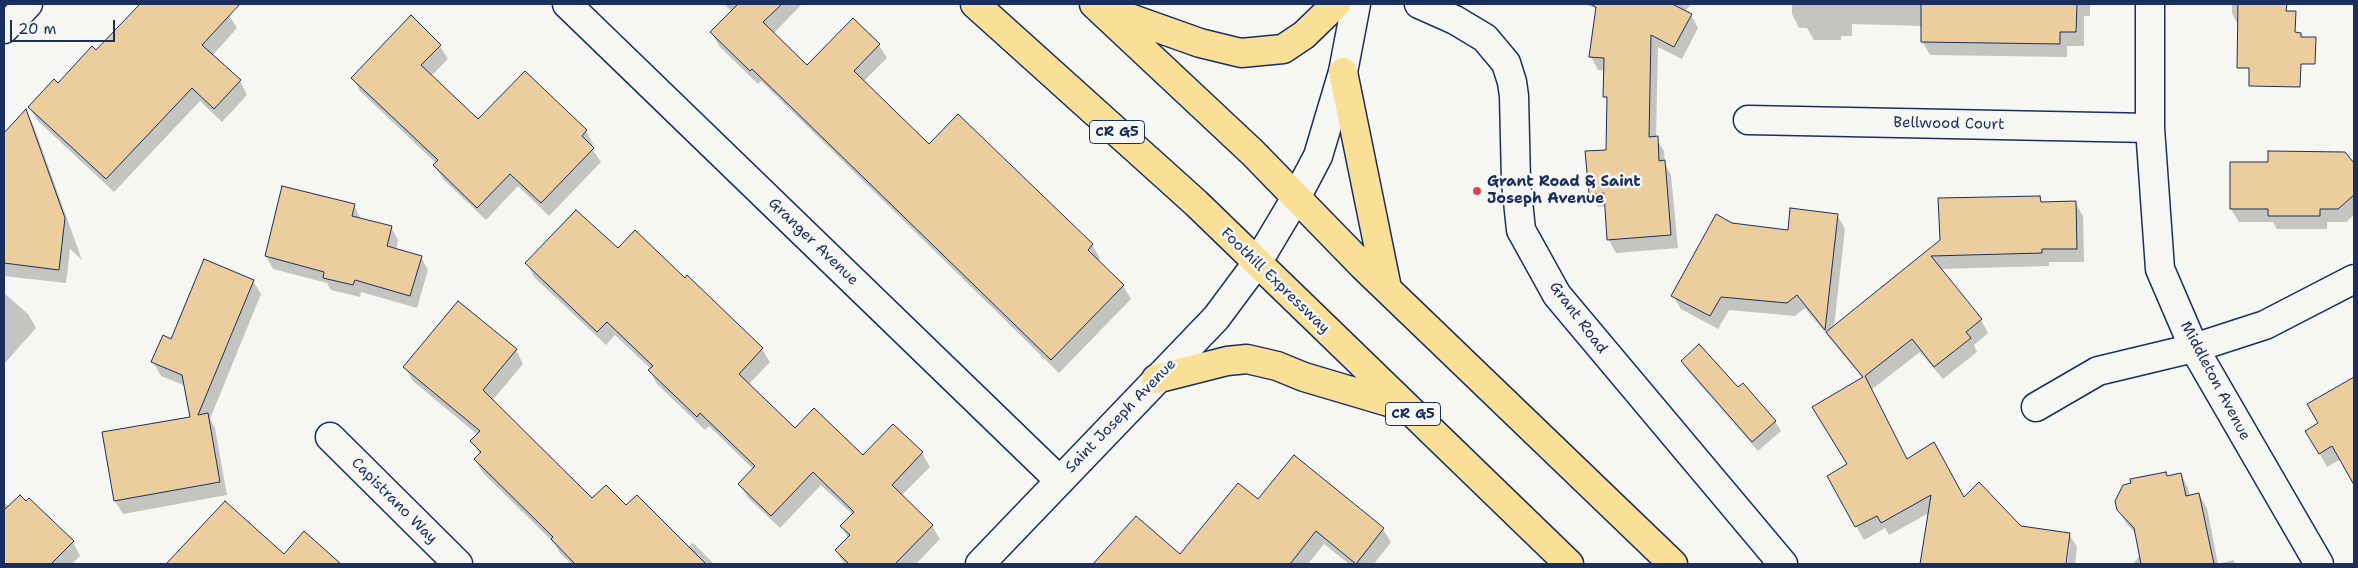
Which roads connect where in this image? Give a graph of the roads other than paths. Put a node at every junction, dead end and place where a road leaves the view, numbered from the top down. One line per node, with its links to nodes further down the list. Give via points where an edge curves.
1 (28, 4): 9 (street)
2 (566, 4): 22 (street, Granger Avenue)
3 (975, 4): 14 (highway, Foothill Expressway / CR G5)
4 (1336, 4): 8 (highway, via 1304,35 1282,49 1241,53 1200,43)
5 (1356, 4): 10 (street)
6 (1419, 4): 27 (street, Grant Road, via 1485,38 1506,63 1514,96 1516,182 1522,230 1556,295)
7 (2150, 4): 12 (street, Middleton Avenue)
8 (1095, 5): 13 (highway)
9 (4, 29)
10 (1343, 72): 13 (street, via 1318,156); 16 (highway)
11 (1748, 120): 12 (street, Bellwood Court)
12 (2150, 128): 17 (street, Middleton Avenue, via 2160,269)
13 (1297, 196): 14 (street); 16 (highway)
14 (1257, 263): 18 (street, Saint Joseph Avenue, via 1216,318); 20 (highway, Foothill Expressway / CR G5)
15 (2354, 279): 17 (street, via 2265,325)
16 (1387, 288): 26 (highway)
17 (2194, 348): 19 (street, via 2098,371); 28 (street, Middleton Avenue)
18 (1156, 379): 20 (highway, via 1246,359); 22 (street, Saint Joseph Avenue)
19 (2036, 407)
20 (1407, 408): 25 (highway, Foothill Expressway / CR G5)
21 (330, 437): 23 (street, Capistrano Way)
22 (1058, 480): 24 (street, Saint Joseph Avenue)
23 (458, 564)
24 (980, 564)
25 (1569, 564)
26 (1673, 564)
27 (1782, 564)
28 (2319, 564)

